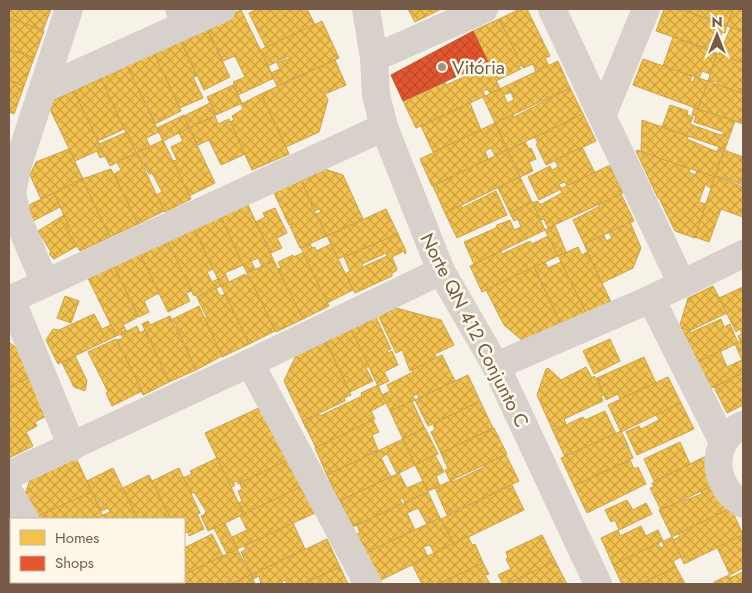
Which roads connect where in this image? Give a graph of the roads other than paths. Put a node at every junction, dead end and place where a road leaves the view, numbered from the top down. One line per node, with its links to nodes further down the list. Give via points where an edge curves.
1 (69, 9): 9 (street)
2 (222, 9): 7 (street)
3 (366, 9): 8 (street, Norte QN 412 Conjunto C)
4 (484, 9): 8 (street)
5 (552, 9): 10 (street)
6 (646, 9): 10 (street)
7 (183, 16): 9 (street)
8 (374, 58): 11 (street, Norte QN 412 Conjunto C, via 376,95)
9 (44, 89): 14 (street, via 18,164 12,193 17,217)
10 (602, 116): 15 (street)
11 (384, 127): 13 (street, Norte QN 412 Conjunto C); 14 (street)
12 (741, 257): 15 (street)
13 (441, 271): 18 (street); 19 (street, Norte QN 412 Conjunto C)
14 (45, 283): 16 (street)
15 (682, 284): 17 (street)
16 (10, 299): 21 (street)
17 (651, 299): 19 (street); 20 (street)
18 (250, 363): 21 (street); 26 (street)
19 (496, 366): 27 (street, Norte QN 412 Conjunto C)
20 (733, 433): 24 (street, via 717,459 720,477 729,493)
21 (72, 447): 22 (street)
22 (9, 475)
23 (9, 492): 25 (street)
24 (743, 504)
25 (24, 518)
26 (368, 584)
27 (598, 584)

